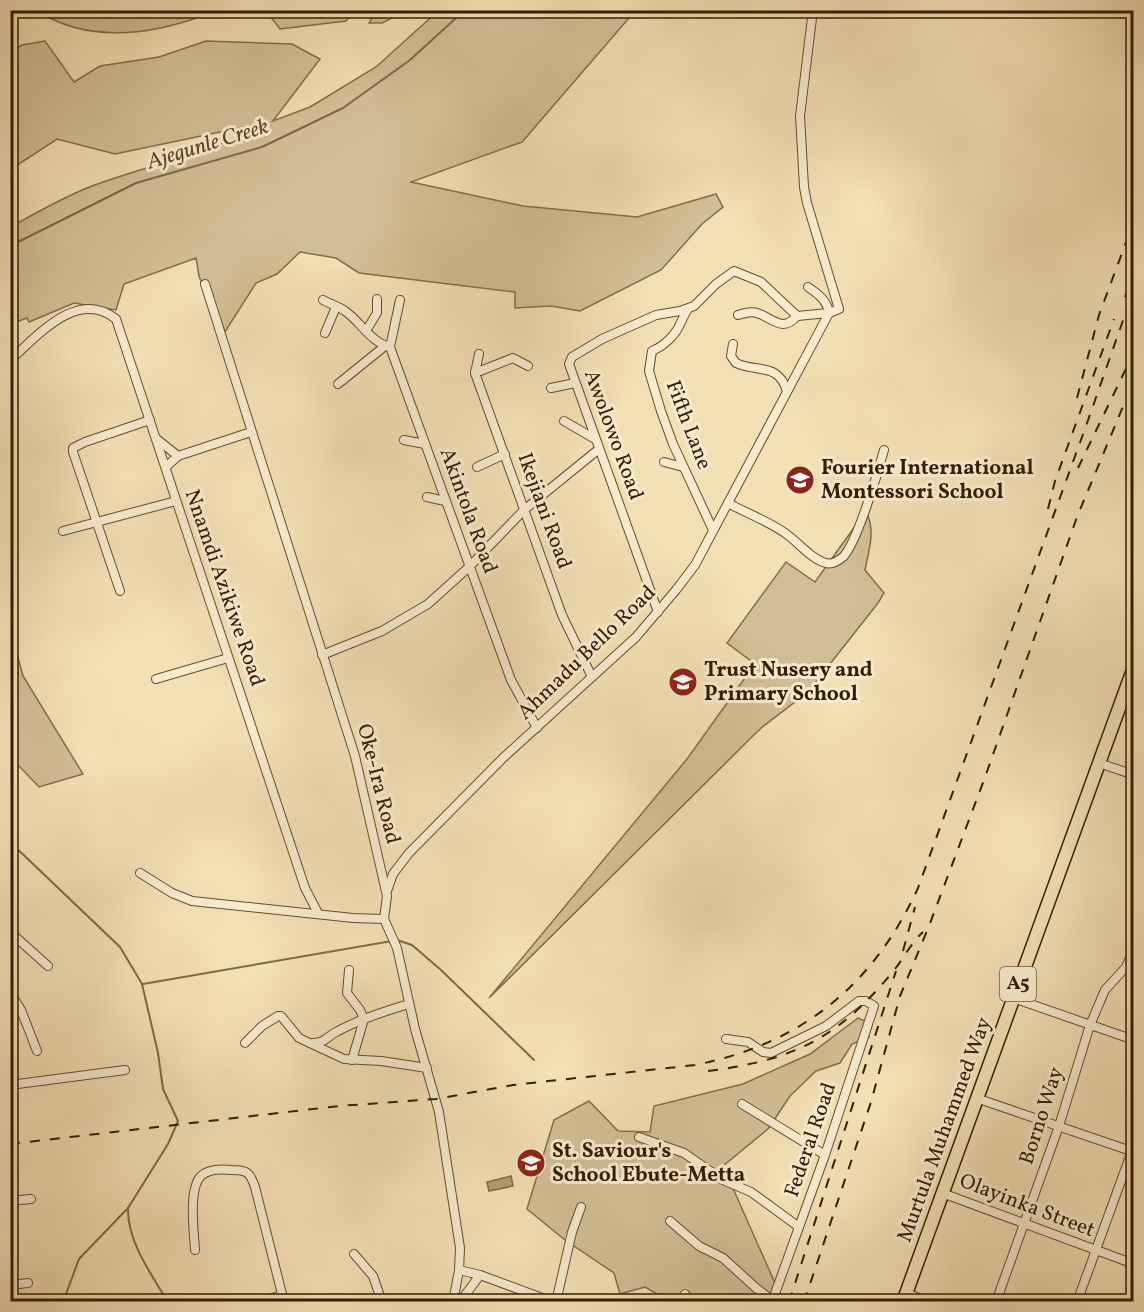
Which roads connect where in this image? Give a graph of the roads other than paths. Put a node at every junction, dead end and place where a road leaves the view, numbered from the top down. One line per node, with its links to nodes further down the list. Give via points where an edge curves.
1 (813, 10): 9 (street, via 800,116 807,203 839,309)
2 (205, 284): 26 (street, Oke-Ira Road)
3 (807, 287): 9 (street, via 824,300)
4 (377, 299): 12 (street, via 377,313)
5 (322, 300): 7 (street)
6 (400, 300): 15 (street)
7 (336, 307): 12 (street); 13 (street)
8 (688, 309): 11 (street, via 734,271 761,282); 20 (street, Awolowo Road, via 633,324 572,357 569,364); 36 (street, Fifth Lane, via 664,346 652,351 649,371)
9 (829, 313): 11 (street); 23 (street, Ahmadu Bello Road)
10 (738, 315): 11 (street, via 757,313 782,324)
11 (797, 316)
12 (366, 331): 15 (street)
13 (325, 333)
14 (733, 344): 23 (street, via 730,356 736,363 774,372)
15 (388, 346): 21 (street); 30 (street, Akintola Road)
16 (479, 354): 19 (street)
17 (10, 360): 24 (street, Nnamdi Azikiwe Road, via 59,318 71,312 100,309 116,320)
18 (528, 366): 19 (street, via 513,358)
19 (475, 372): 33 (street, Ikejiani Road)
20 (575, 383): 22 (street); 27 (street, Awolowo Road)
21 (338, 384)
22 (551, 388)
23 (787, 391): 42 (street, Ahmadu Bello Road)
24 (150, 420): 28 (street, Nnamdi Azikiwe Road); 44 (street, via 74,446)
25 (564, 421): 27 (street)
26 (250, 432): 34 (street); 50 (street, Oke-Ira Road)
27 (595, 439): 31 (street, Awolowo Road)
28 (157, 440): 34 (street); 37 (street, Nnamdi Azikiwe Road)
29 (404, 440): 30 (street)
30 (425, 444): 41 (street, Akintola Road)
31 (599, 449): 43 (street); 49 (street, Awolowo Road)
32 (884, 450): 42 (street, via 850,547 834,563 826,563 783,532)
33 (505, 454): 38 (street); 43 (street, Ikejiani Road)
34 (178, 456): 37 (street)
35 (664, 462): 36 (street)
36 (683, 466): 45 (street, Fifth Lane)
37 (166, 467): 40 (street, Nnamdi Azikiwe Road)
38 (477, 467)
39 (427, 496): 41 (street)
40 (176, 501): 44 (street); 51 (street, Nnamdi Azikiwe Road)
41 (445, 501): 47 (street, Akintola Road)
42 (728, 503): 45 (street, Ahmadu Bello Road)
43 (524, 510): 47 (street); 53 (street, Ikejiani Road, via 562,615)
44 (97, 522): 46 (street); 48 (street)
45 (713, 530): 49 (street, Ahmadu Bello Road, via 696,565)
46 (63, 531)
47 (469, 567): 50 (street, via 405,619); 55 (street, Akintola Road, via 511,680)
48 (120, 591)
49 (658, 612): 53 (street, Ahmadu Bello Road)
50 (322, 655): 59 (street, Oke-Ira Road, via 355,756)
51 (228, 658): 54 (street); 60 (street, Nnamdi Azikiwe Road, via 305,888)
52 (1134, 667): 56 (main road, Murtula Muhammed Way / A5)
53 (592, 677): 55 (street, Ahmadu Bello Road)
54 (156, 680)
55 (537, 728): 59 (street, Ahmadu Bello Road, via 409,853 391,877)
56 (1099, 763): 57 (street); 68 (main road, Murtula Muhammed Way / A5)
57 (1134, 775)
58 (140, 873): 60 (street, via 192,901)
59 (387, 896): 61 (street, Oke-Ira Road)
60 (318, 913): 61 (street)
61 (384, 919): 69 (street, via 397,948)
62 (10, 932): 65 (street)
63 (1134, 949): 64 (street, Borno Way)
64 (1132, 961): 71 (street, Borno Way, via 1105,990)
65 (48, 966)
66 (350, 970): 70 (street, via 347,993)
67 (10, 992): 76 (street)
68 (1013, 998): 71 (street); 81 (main road, Murtula Muhammed Way / A5)
69 (409, 1004): 70 (street); 78 (street)
70 (364, 1019): 75 (street, via 323,1042); 77 (street)
71 (1090, 1025): 73 (street); 83 (street, Borno Way)
72 (726, 1039): 86 (street, Federal Road, via 748,1042 771,1053 826,1026 859,1001 874,1006)
73 (1134, 1040)
74 (245, 1043): 75 (street, via 262,1026 281,1016 299,1038)
75 (312, 1043): 77 (street)
76 (37, 1051)
77 (352, 1060): 78 (street)
78 (428, 1068): 98 (street, via 440,1112 459,1230)
79 (125, 1070): 80 (street)
80 (10, 1085)
81 (976, 1098): 83 (street); 87 (main road, Murtula Muhammed Way / A5)
82 (742, 1104): 86 (street)
83 (1059, 1126): 85 (street); 92 (street, Borno Way)
84 (639, 1137): 93 (street, via 684,1154 723,1180 752,1192)
85 (1133, 1150): 95 (street)
86 (825, 1155): 93 (street, Federal Road)
87 (942, 1193): 92 (street, Olayinka Street); 102 (main road, Murtula Muhammed Way / A5)
88 (31, 1199): 89 (street)
89 (10, 1201)
90 (581, 1207): 109 (street)
91 (670, 1221): 104 (street, via 699,1246 723,1258)
92 (1024, 1224): 95 (street, Olayinka Street); 111 (street, Borno Way)
93 (800, 1227): 104 (street, Federal Road)
94 (195, 1250): 103 (street, via 194,1200 200,1177 219,1170 245,1171 255,1187)
95 (1095, 1250): 97 (street, Olayinka Street); 112 (street)
96 (354, 1254): 106 (street, via 373,1276)
97 (1134, 1264)
98 (459, 1270): 99 (street); 107 (street)
99 (480, 1275): 108 (street); 109 (street)
100 (28, 1283): 101 (street)
101 (10, 1285)
102 (905, 1297): 110 (street)
103 (283, 1298): 105 (street)
104 (772, 1301)
105 (260, 1302)
106 (382, 1302)
107 (453, 1302)
108 (460, 1302)
109 (554, 1302)
110 (929, 1302)
111 (996, 1302)
112 (1077, 1302)

